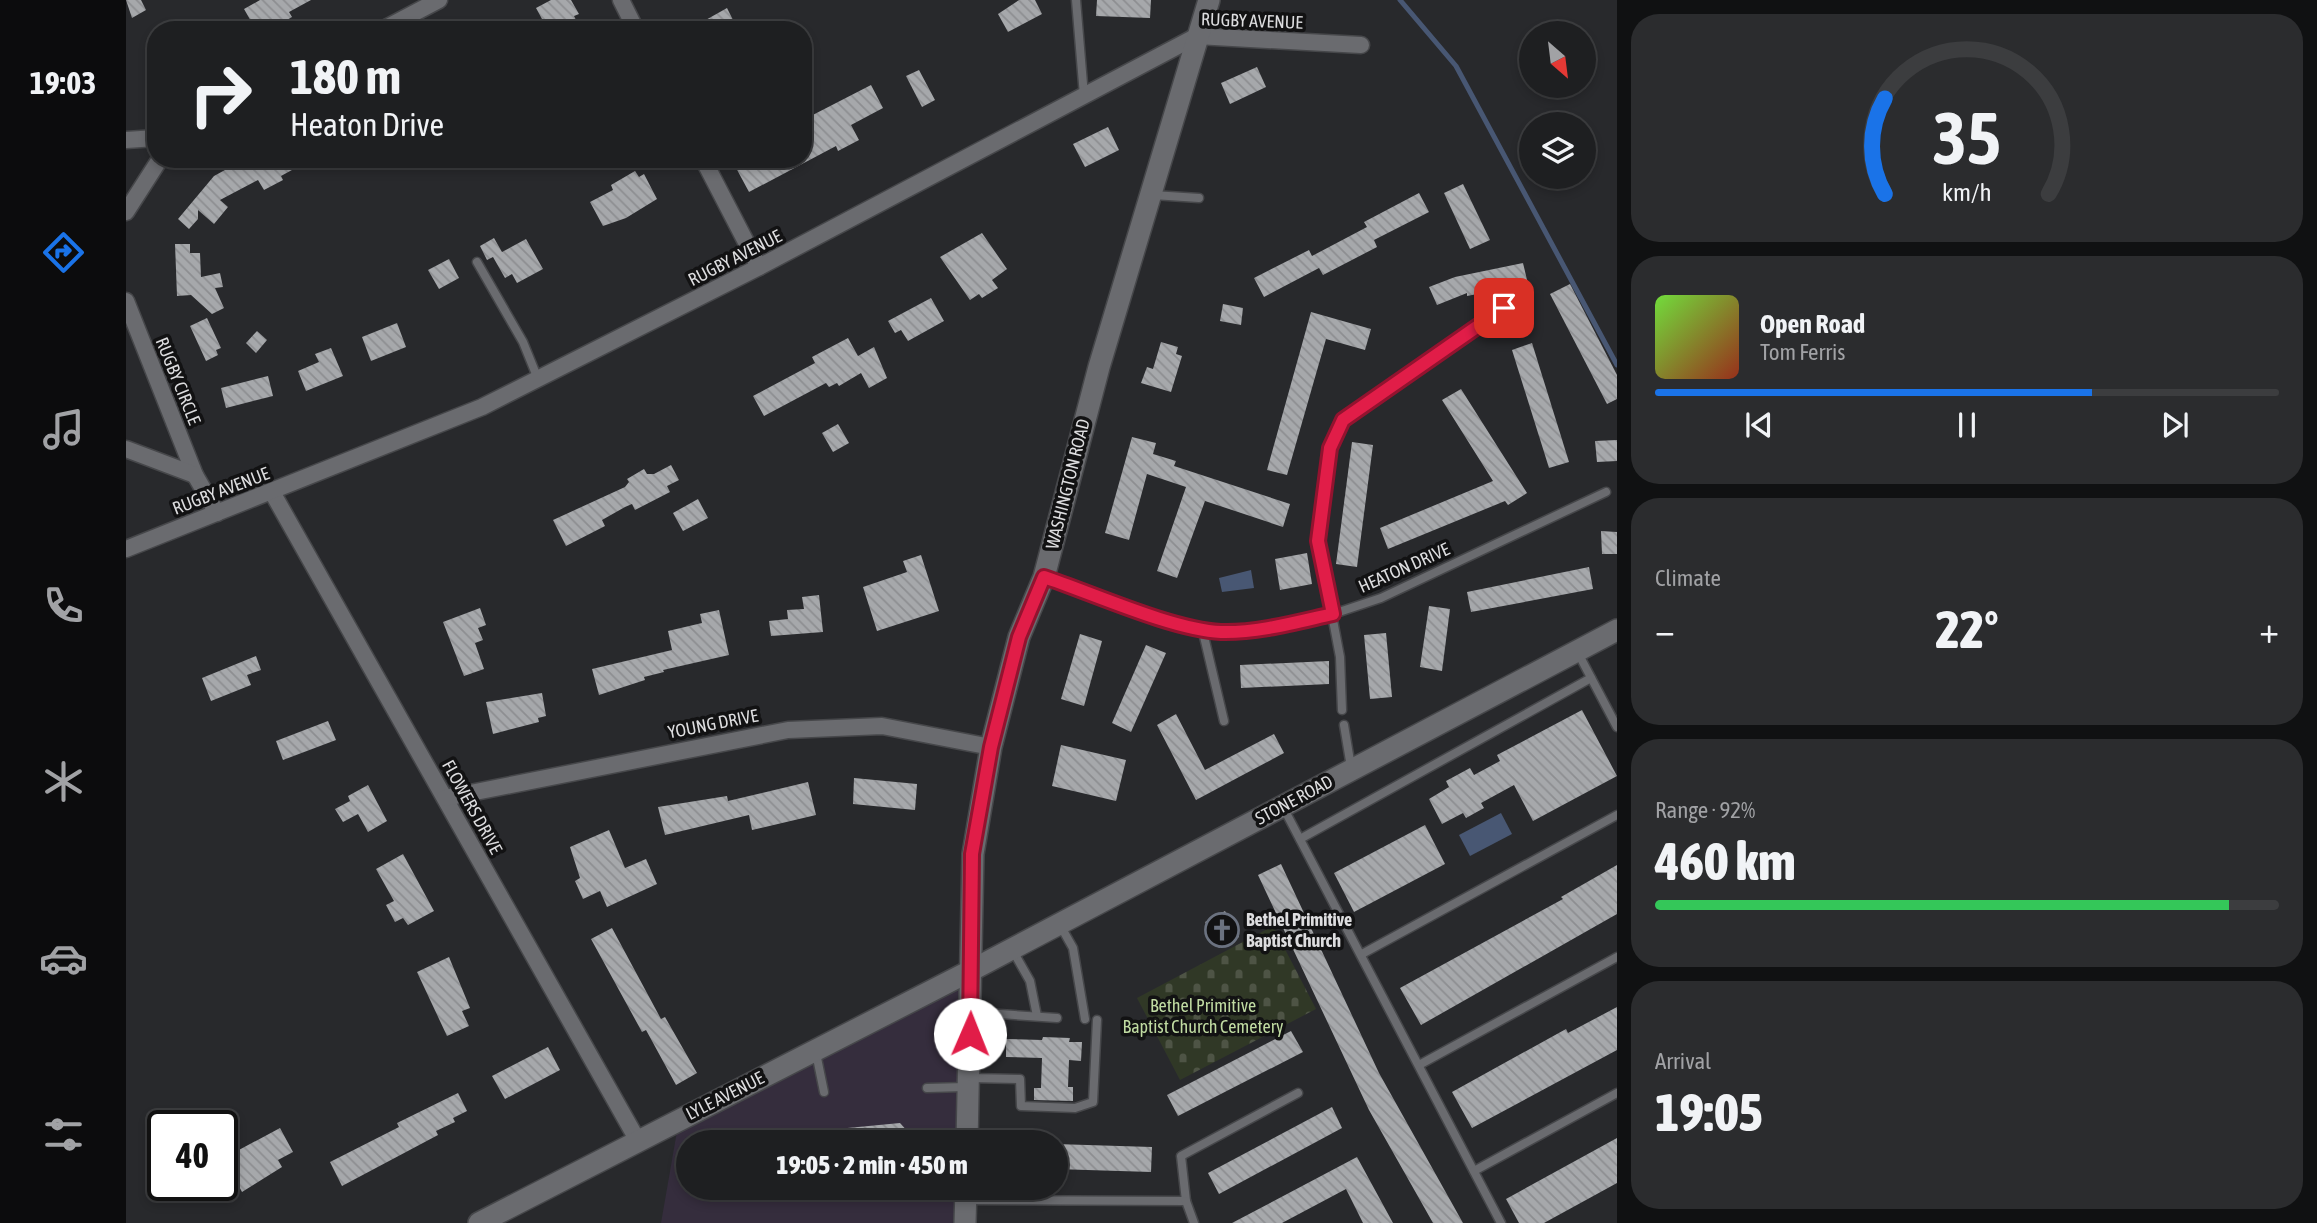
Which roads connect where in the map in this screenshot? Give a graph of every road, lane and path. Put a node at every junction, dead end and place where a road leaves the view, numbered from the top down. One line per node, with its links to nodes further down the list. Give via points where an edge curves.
1 (439, 0): 5 (street)
2 (621, 0): 6 (street)
3 (1076, 0): 9 (lane)
4 (1209, 0): 7 (street, WASHINGTON ROAD)
5 (399, 21)
6 (632, 21)
7 (1197, 36): 8 (street, RUGBY AVENUE); 9 (street, RUGBY AVENUE); 14 (street, WASHINGTON ROAD)
8 (1361, 45)
9 (1084, 96): 18 (street, RUGBY AVENUE)
10 (147, 139): 11 (street)
11 (126, 140)
12 (154, 168): 16 (street)
13 (709, 168): 18 (street)
14 (1151, 194): 15 (lane); 28 (street, WASHINGTON ROAD)
15 (1199, 198)
16 (126, 212)
17 (477, 262): 21 (lane, via 523,342)
18 (759, 267): 21 (street, RUGBY AVENUE)
19 (126, 301): 23 (street, RUGBY CIRCLE)
20 (1504, 308): 29 (lane, via 1343,420 1330,448 1318,541)
21 (538, 379): 24 (street, RUGBY AVENUE, via 482,407)
22 (126, 449): 23 (street)
23 (195, 475): 26 (street, RUGBY CIRCLE)
24 (272, 492): 26 (street, RUGBY AVENUE); 40 (street, FLOWERS DRIVE)
25 (1606, 492): 29 (lane, HEATON DRIVE, via 1381,598)
26 (217, 513): 27 (street, RUGBY AVENUE)
27 (126, 549)
28 (1044, 577): 30 (lane, HEATON DRIVE); 38 (street, WASHINGTON ROAD, via 1019,637)
29 (1333, 614): 30 (lane, HEATON DRIVE, via 1279,626 1220,632); 34 (lane)
30 (1202, 628): 35 (lane)
31 (1617, 630): 32 (street, STONE ROAD)
32 (1577, 651): 33 (lane); 39 (street, STONE ROAD)
33 (1591, 678): 37 (lane); 43 (lane)
34 (1342, 710)
35 (1224, 720)
36 (1344, 725): 39 (lane)
37 (1617, 727)
38 (991, 747): 40 (street, YOUNG DRIVE, via 882,726 788,730); 48 (street, WASHINGTON ROAD, via 972,854)
39 (1352, 770): 41 (street, STONE ROAD)
40 (445, 798): 62 (street, FLOWERS DRIVE)
41 (1283, 806): 43 (lane); 44 (street, STONE ROAD)
42 (1617, 815): 46 (lane)
43 (1300, 839): 46 (lane)
44 (1060, 924): 45 (street, STONE ROAD); 52 (lane, via 1073,948)
45 (1012, 949): 48 (street, STONE ROAD); 50 (lane, via 1030,981)
46 (1362, 954): 55 (lane)
47 (1617, 957): 55 (lane)
48 (972, 970): 49 (street, WASHINGTON ROAD); 54 (street, LYLE AVENUE)
49 (971, 1012): 50 (lane); 56 (street, WASHINGTON ROAD)
50 (1037, 1016): 51 (lane)
51 (1057, 1018)
52 (1085, 1019)
53 (1097, 1020): 56 (lane, via 1093,1102 1075,1108 1021,1106 1020,1079)
54 (816, 1050): 58 (lane); 62 (street, LYLE AVENUE)
55 (1419, 1065): 63 (lane)
56 (969, 1082): 57 (lane); 61 (street, WASHINGTON ROAD)
57 (927, 1088)
58 (824, 1092)
59 (1298, 1093): 66 (lane, via 1181,1156)
60 (1617, 1093): 63 (lane)
61 (967, 1130)
62 (638, 1141): 67 (street, LYLE AVENUE)
63 (1474, 1171): 70 (lane)
64 (1068, 1197): 66 (lane)
65 (966, 1200): 68 (street)
66 (1186, 1201): 69 (lane)
67 (479, 1223)
68 (965, 1223)
69 (1194, 1223)
70 (1501, 1223)

